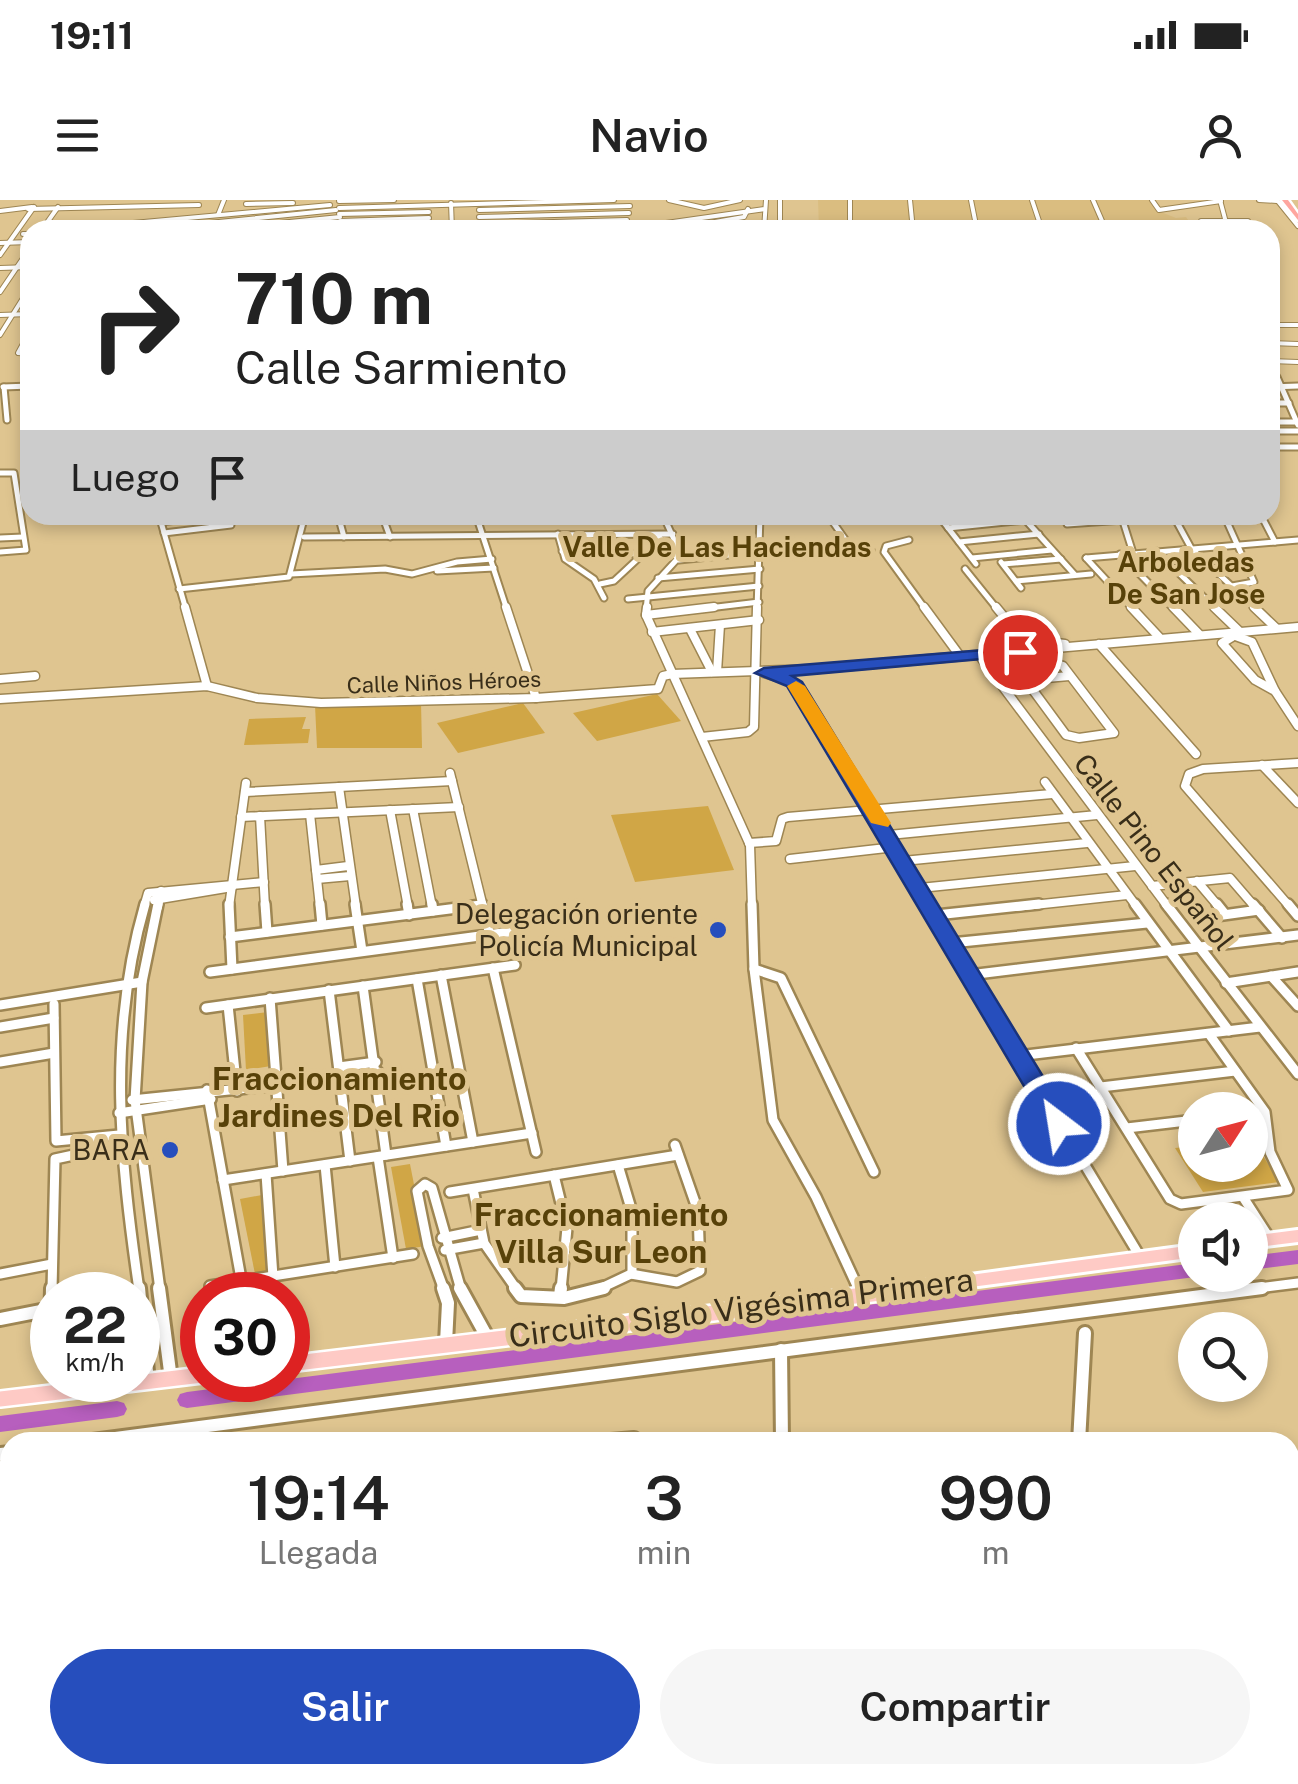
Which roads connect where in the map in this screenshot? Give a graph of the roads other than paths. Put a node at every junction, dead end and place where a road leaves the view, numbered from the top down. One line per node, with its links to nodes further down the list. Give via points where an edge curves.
1 (132, 200): 28 (street)
2 (224, 200): 38 (street)
3 (394, 200): 37 (street)
4 (579, 200): 5 (street); 14 (street)
5 (614, 200)
6 (625, 200): 36 (street)
7 (669, 200): 8 (street, via 702,208)
8 (740, 200)
9 (766, 200): 32 (street)
10 (1152, 200): 15 (street, via 1158,210)
11 (1259, 200): 12 (street)
12 (1280, 200): 43 (highway); 56 (street)
13 (92, 201): 16 (street); 27 (street)
14 (553, 201): 41 (street)
15 (1220, 201): 54 (street)
16 (106, 202): 27 (street); 28 (street)
17 (200, 202): 22 (street); 42 (street)
18 (247, 202): 19 (street); 34 (street)
19 (270, 202): 26 (street); 30 (street)
20 (451, 202): 35 (street); 40 (street)
21 (153, 203): 22 (street); 28 (street)
22 (176, 203): 46 (street)
23 (315, 203): 24 (street); 26 (street)
24 (331, 203)
25 (54, 204): 27 (street); 29 (street)
26 (292, 204): 30 (street)
27 (82, 205)
28 (128, 206): 45 (street)
29 (31, 208): 33 (street); 44 (street)
30 (267, 210): 39 (street)
31 (748, 210): 32 (street); 51 (street); 52 (street)
32 (765, 210): 53 (street)
33 (2, 212)
34 (243, 213): 38 (street); 39 (street)
35 (477, 213): 41 (street); 41 (street)
36 (629, 213): 41 (street); 41 (street); 50 (street)
37 (340, 214): 39 (street); 40 (street); 40 (street); 49 (street)
38 (218, 215): 42 (street)
39 (257, 215): 47 (street); 48 (street)
40 (429, 215)
41 (544, 215)
42 (193, 218): 46 (street)
43 (1298, 218)
44 (22, 220)
45 (120, 220)
46 (168, 220)
47 (228, 220)
48 (255, 220)
49 (302, 220)
50 (627, 220)
51 (680, 220)
52 (730, 220)
53 (764, 220)
54 (1227, 220)
55 (20, 222): 57 (street)
56 (1298, 226)
57 (2, 246)
58 (20, 262): 59 (street)
59 (17, 267): 60 (street); 61 (street)
60 (0, 268)
61 (0, 291)
62 (20, 303): 64 (street)
63 (0, 314): 64 (street)
64 (13, 314): 65 (street); 66 (street)
65 (20, 314)
66 (0, 335)
67 (1298, 386): 69 (street)
68 (2, 387): 71 (street)
69 (1281, 387): 70 (street)
70 (1292, 406): 72 (street)
71 (7, 420)
72 (1297, 423)
73 (0, 473): 75 (street, via 10,472)
74 (1, 484): 75 (street)
75 (15, 484): 76 (street)
76 (20, 516)
77 (21, 525): 100 (street)
78 (162, 525): 95 (street)
79 (230, 525): 95 (street)
80 (305, 525): 101 (street)
81 (341, 525): 102 (street)
82 (386, 525): 103 (street)
83 (480, 525): 98 (street)
84 (664, 525): 99 (street)
85 (760, 525): 117 (street)
86 (835, 525): 118 (street)
87 (946, 525): 94 (street)
88 (971, 525): 94 (street)
89 (1030, 525): 97 (street)
90 (1124, 525): 119 (street)
91 (1178, 525): 110 (street)
92 (1229, 525): 109 (street)
93 (1266, 525): 108 (street)
94 (948, 528): 107 (street)
95 (164, 533): 138 (street)
96 (558, 534): 98 (street); 99 (street); 113 (street)
97 (1038, 534): 107 (street); 112 (street)
98 (484, 535): 103 (street); 127 (street)
99 (665, 535): 116 (street); 126 (street, via 681,551)
100 (23, 536): 104 (street); 115 (street, via 26,549)
101 (304, 537): 102 (street); 131 (street, via 294,549)
102 (344, 537): 103 (street)
103 (390, 537)
104 (0, 538)
105 (908, 540): 159 (street, via 884,552)
106 (1298, 540): 108 (street)
107 (959, 542): 123 (street, via 974,561)
108 (1275, 542): 109 (street)
109 (1238, 545): 110 (street); 137 (street, via 1254,582)
110 (1190, 548): 114 (street); 137 (street)
111 (871, 550): 118 (street)
112 (1052, 550): 123 (street); 125 (street)
113 (562, 551): 120 (street); 135 (street)
114 (1156, 551): 119 (street); 151 (street)
115 (0, 552)
116 (671, 552): 120 (street); 126 (street)
117 (759, 552): 126 (street); 129 (street)
118 (854, 552): 121 (street)
119 (1133, 553): 122 (street)
120 (643, 554): 135 (street, via 614,581)
121 (835, 554)
122 (1120, 554): 124 (street); 150 (street)
123 (996, 556): 128 (street)
124 (1086, 558): 152 (street)
125 (1061, 559): 128 (street); 133 (street)
126 (679, 560): 134 (street)
127 (493, 564): 131 (street); 169 (street)
128 (1003, 564): 133 (street, via 1018,584)
129 (760, 568): 134 (street); 136 (street)
130 (965, 569): 153 (street)
131 (292, 574): 138 (street)
132 (1091, 574): 133 (street)
133 (1075, 576)
134 (658, 578): 139 (street)
135 (600, 584): 140 (street)
136 (758, 586): 139 (street); 142 (street)
137 (1232, 586): 147 (street)
138 (179, 589): 167 (street)
139 (646, 597): 141 (street); 143 (street)
140 (604, 598)
141 (628, 599)
142 (758, 602): 143 (street); 144 (street)
143 (646, 614): 149 (street)
144 (759, 620): 145 (street); 161 (street)
145 (720, 625): 148 (street); 160 (street)
146 (1298, 627): 147 (street)
147 (1276, 628): 151 (street)
148 (690, 629): 149 (street); 160 (street)
149 (652, 632): 162 (street)
150 (1199, 634): 151 (street); 152 (street)
151 (1233, 634): 168 (street, via 1254,644); 168 (street, via 1222,643)
152 (1159, 638): 154 (street)
153 (1023, 640): 155 (street); 156 (street)
154 (1100, 644): 155 (street); 173 (street)
155 (1078, 646): 156 (street, Calle Niños Héroes)
156 (1032, 650): 157 (street, Calle Niños Héroes); 164 (street, via 1040,660 1060,663)
157 (1020, 652): 158 (street, Calle Niños Héroes); 166 (street, via 1025,660 1016,667)
158 (979, 654): 159 (street, Calle Niños Héroes); 187 (street, Calle Pino Español)
159 (960, 656): 161 (street, Calle Niños Héroes)
160 (714, 672): 161 (street, Calle Niños Héroes); 162 (street, Calle Niños Héroes)
161 (761, 673): 172 (street, via 753,730); 184 (street, via 794,682)
162 (672, 674): 169 (street, Calle Niños Héroes, via 663,676 658,689); 172 (street)
163 (34, 676): 165 (street)
164 (1069, 676): 166 (street); 166 (street, via 1114,733 1066,735)
165 (0, 679)
166 (1024, 680)
167 (208, 686): 169 (street, Calle Niños Héroes, via 302,703); 170 (street, Calle Niños Héroes)
168 (1275, 691): 171 (street)
169 (536, 698)
170 (0, 699)
171 (1298, 726)
172 (702, 737): 192 (street)
173 (1196, 754)
174 (1298, 762): 175 (street)
175 (1262, 764): 176 (street); 180 (street)
176 (1189, 774): 216 (street, via 1189,793)
177 (1045, 782): 179 (street)
178 (339, 787): 181 (street, via 452,777); 185 (street); 189 (street, via 246,787)
179 (1052, 794): 184 (street); 190 (street)
180 (1298, 804)
181 (459, 806): 182 (street); 210 (street)
182 (412, 809): 183 (street); 197 (street)
183 (390, 810): 185 (street); 198 (street)
184 (873, 811): 191 (street); 192 (street, via 785,817 776,840)
185 (342, 812): 186 (street); 201 (street)
186 (310, 814): 188 (street); 202 (street)
187 (1097, 815): 190 (street); 199 (street, Calle Pino Español)
188 (260, 816): 189 (street); 204 (street)
189 (241, 817): 205 (street)
190 (1070, 817): 191 (street); 193 (street)
191 (889, 835): 194 (street)
192 (749, 843): 234 (street)
193 (1087, 843): 196 (street); 200 (street)
194 (895, 847): 195 (street); 196 (street)
195 (790, 859)
196 (903, 861): 207 (street)
197 (423, 862): 198 (street); 212 (street)
198 (400, 865): 214 (street)
199 (1135, 866): 200 (street); 206 (street, Calle Pino Español)
200 (1107, 868): 207 (street); 208 (street)
201 (349, 871): 202 (street); 218 (street)
202 (317, 874): 220 (street)
203 (1198, 881): 206 (street); 211 (street, via 1233,880); 213 (street)
204 (264, 882): 205 (street); 221 (street)
205 (232, 886): 209 (street); 225 (street)
206 (1152, 886): 228 (street, Calle Pino Español)
207 (920, 888): 215 (street)
208 (1127, 895): 215 (street); 219 (street)
209 (154, 896): 241 (street); 243 (street)
210 (482, 905): 212 (street); 223 (street)
211 (1259, 910): 213 (street); 226 (street)
212 (433, 911): 214 (street)
213 (1225, 914): 217 (street)
214 (409, 915): 218 (street)
215 (936, 915): 227 (street)
216 (1298, 916)
217 (1209, 917)
218 (358, 920): 220 (street); 229 (street)
219 (1147, 924): 227 (street); 230 (street)
220 (322, 925): 221 (street)
221 (268, 932): 225 (street)
222 (510, 932): 223 (street)
223 (490, 935): 229 (street)
224 (1298, 935): 226 (street)
225 (230, 937): 233 (street)
226 (1282, 938): 228 (street)
227 (951, 943): 238 (street)
228 (1202, 950): 230 (street); 242 (street, Calle Pino Español)
229 (362, 951): 233 (street)
230 (1171, 952): 238 (street); 255 (street)
231 (515, 966): 232 (street)
232 (493, 968): 237 (street); 276 (street)
233 (232, 969): 235 (street)
234 (754, 969): 287 (street, via 782,978); 314 (street, via 773,1120)
235 (210, 972)
236 (1297, 973): 239 (street)
237 (442, 975): 240 (street); 259 (street)
238 (969, 976): 260 (street)
239 (1272, 976): 242 (street); 250 (street)
240 (417, 978): 244 (street); 261 (street)
241 (142, 982): 243 (street); 272 (street)
242 (1226, 983): 254 (street, Calle Pino Español)
243 (124, 985): 249 (street); 273 (street)
244 (363, 986): 245 (street); 263 (street)
245 (329, 990): 246 (street); 265 (street)
246 (270, 998): 248 (street); 267 (street)
247 (54, 1004): 252 (street)
248 (228, 1004): 251 (street); 269 (street)
249 (0, 1005)
250 (1298, 1006)
251 (206, 1008)
252 (54, 1018): 253 (street); 258 (street)
253 (0, 1027)
254 (1260, 1027): 255 (street); 266 (street, Calle Pino Español)
255 (1229, 1031): 256 (street)
256 (1209, 1034): 257 (street); 264 (street)
257 (1076, 1048): 260 (street); 268 (street)
258 (54, 1053): 262 (street); 278 (street, via 56,1141)
259 (459, 1055): 261 (street); 279 (street)
260 (1018, 1056): 302 (street)
261 (434, 1058): 280 (street)
262 (0, 1062)
263 (377, 1067): 265 (street); 282 (street)
264 (1234, 1071): 268 (street); 270 (street)
265 (340, 1072): 283 (street)
266 (1298, 1074)
267 (278, 1085): 269 (street); 286 (street)
268 (1101, 1087): 275 (street)
269 (236, 1090): 271 (street)
270 (1250, 1092)
271 (208, 1096): 272 (street); 290 (street)
272 (135, 1105): 273 (street); 325 (street)
273 (119, 1107): 278 (street)
274 (1178, 1122): 275 (street)
275 (1127, 1128): 293 (street, via 1176,1202)
276 (532, 1133): 279 (street); 281 (street)
277 (1268, 1136): 293 (street, via 1290,1188)
278 (120, 1140): 303 (street, via 55,1159); 306 (street)
279 (473, 1142): 280 (street)
280 (446, 1146): 282 (street)
281 (536, 1152)
282 (382, 1156): 283 (street); 301 (street)
283 (350, 1161): 284 (street)
284 (325, 1165): 286 (street); 304 (street)
285 (618, 1165): 289 (street); 311 (street, via 632,1212); 311 (street, via 677,1150 700,1224 698,1276 674,1283)
286 (283, 1171): 288 (street)
287 (874, 1172)
288 (266, 1174): 290 (street); 308 (street)
289 (554, 1175): 291 (street); 313 (street, via 567,1228)
290 (223, 1180): 307 (street)
291 (472, 1188): 292 (street); 294 (street)
292 (450, 1192)
293 (1244, 1197): 296 (street)
294 (481, 1230): 297 (street); 298 (street)
295 (1298, 1236): 296 (main road)
296 (1270, 1239)
297 (484, 1242): 298 (street); 313 (street, via 521,1296)
298 (443, 1244): 315 (street); 316 (street, via 432,1188 421,1185 428,1246)
299 (413, 1254): 301 (street)
300 (1178, 1254): 302 (main road, Circuito Siglo Vigésima Primera)
301 (393, 1258): 304 (street)
302 (1142, 1260): 314 (main road, Circuito Siglo Vigésima Primera)
303 (52, 1264): 305 (street); 310 (street)
304 (335, 1267): 309 (street)
305 (52, 1272)
306 (135, 1272)
307 (239, 1272)
308 (273, 1272)
309 (304, 1272)
310 (0, 1274)
311 (632, 1274): 313 (street, via 598,1290)
312 (1298, 1283): 322 (street)
313 (560, 1296)
314 (862, 1296): 320 (main road, Circuito Siglo Vigésima Primera)
315 (462, 1298): 316 (street); 320 (street)
316 (448, 1302): 321 (street)
317 (30, 1314): 318 (street)
318 (0, 1320)
319 (1085, 1333): 331 (street)
320 (487, 1337): 321 (main road, Circuito Siglo Vigésima Primera)
321 (446, 1343): 323 (main road, Circuito Siglo Vigésima Primera)
322 (781, 1350): 329 (street); 330 (street)
323 (310, 1361)
324 (180, 1378): 325 (main road)
325 (171, 1379): 326 (main road)
326 (160, 1380)
327 (30, 1396): 328 (main road)
328 (0, 1399)
329 (160, 1432)
330 (782, 1432)
331 (1080, 1432)

